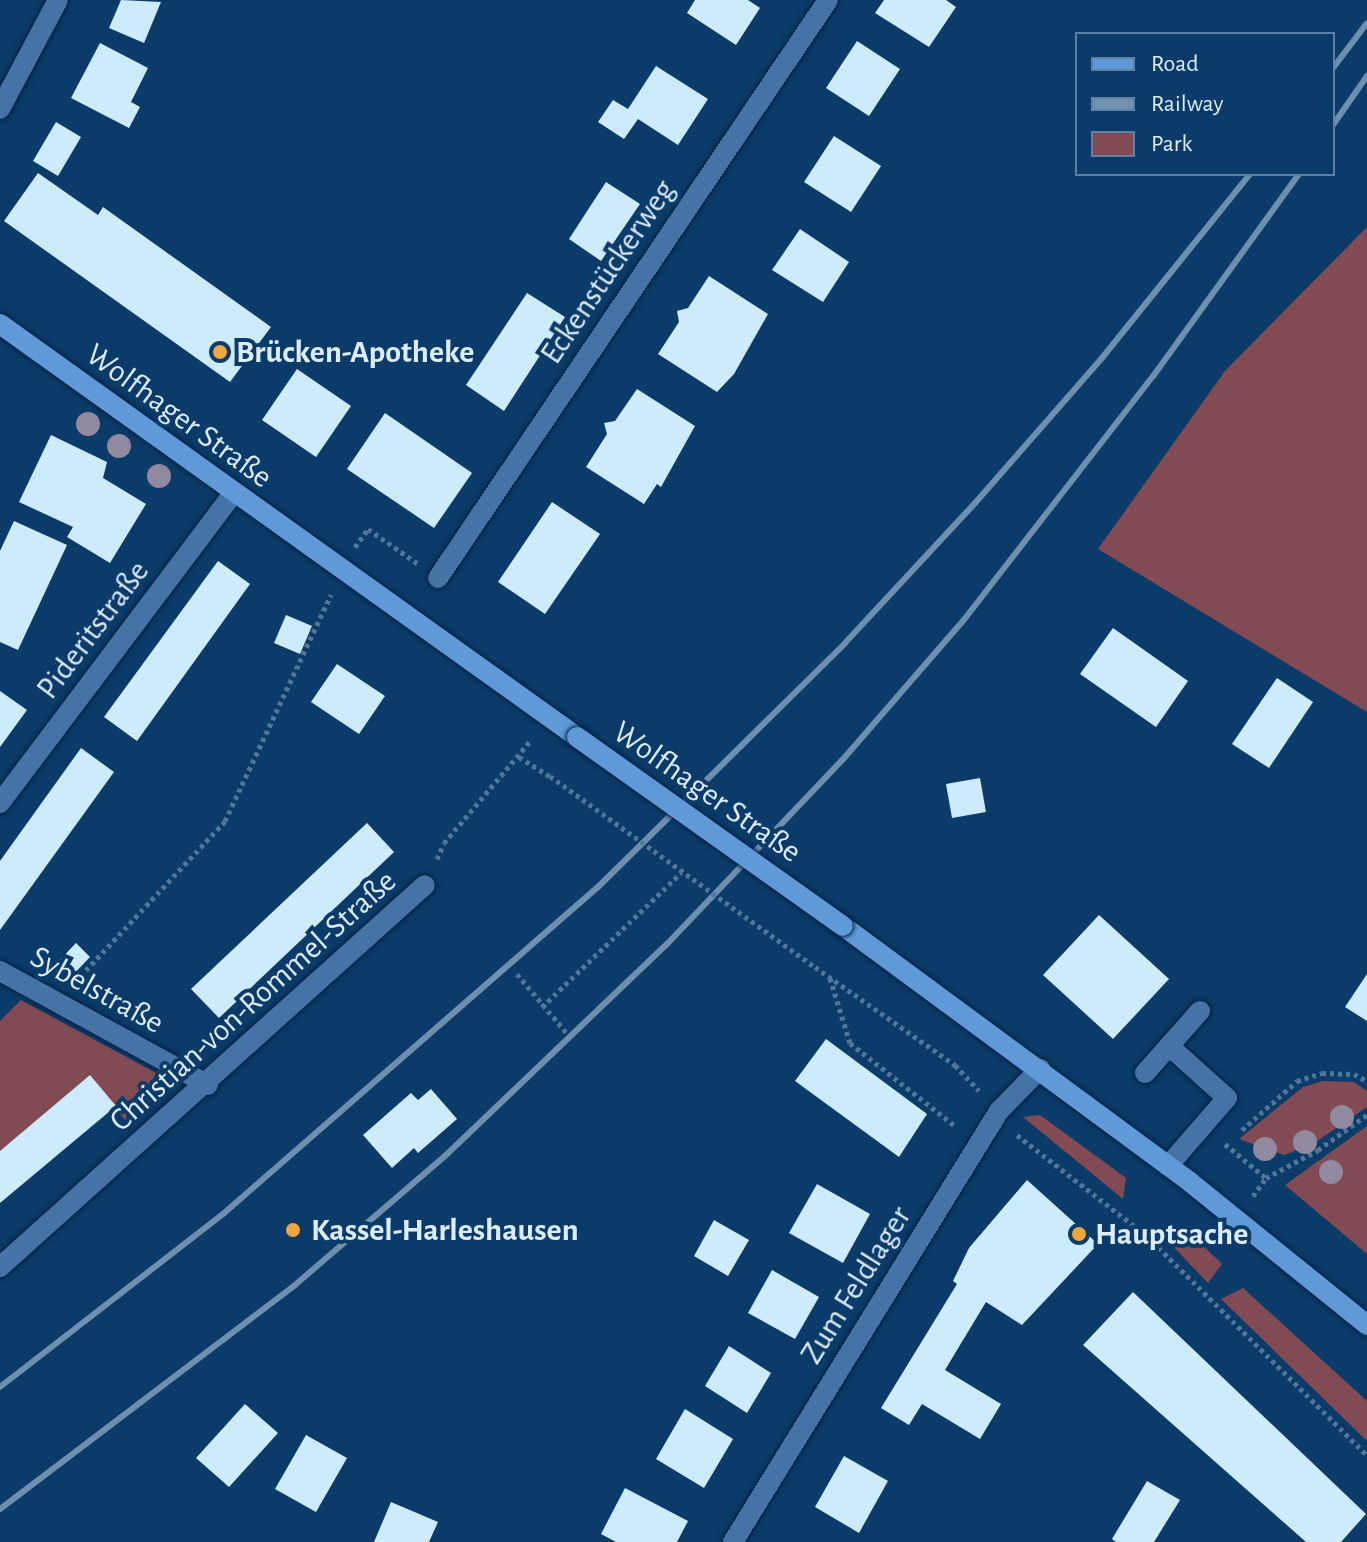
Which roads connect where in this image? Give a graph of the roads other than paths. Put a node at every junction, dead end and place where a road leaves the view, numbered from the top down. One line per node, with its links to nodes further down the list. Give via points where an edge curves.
1 (58, 0): 3 (street)
2 (828, 0): 6 (street, Eckenstückerweg)
3 (0, 109)
4 (0, 324): 5 (main road, Wolfhager Straße)
5 (234, 493): 7 (street, Pideritstraße); 12 (main road, Wolfhager Straße, bridge)
6 (438, 578)
7 (0, 803)
8 (425, 885): 14 (street, Christian-von-Rommel-Straße)
9 (0, 971): 14 (street, Sybelstraße)
10 (1200, 1011): 11 (street)
11 (1169, 1046): 13 (street); 15 (street, via 1227,1098)
12 (1040, 1069): 15 (main road, Wolfhager Straße); 18 (street, Zum Feldlager, via 999,1111)
13 (1145, 1073)
14 (208, 1085): 16 (street, Christian-von-Rommel-Straße)
15 (1168, 1166): 17 (main road, Wolfhager Straße)
16 (0, 1267)
17 (1367, 1325)
18 (733, 1542)

